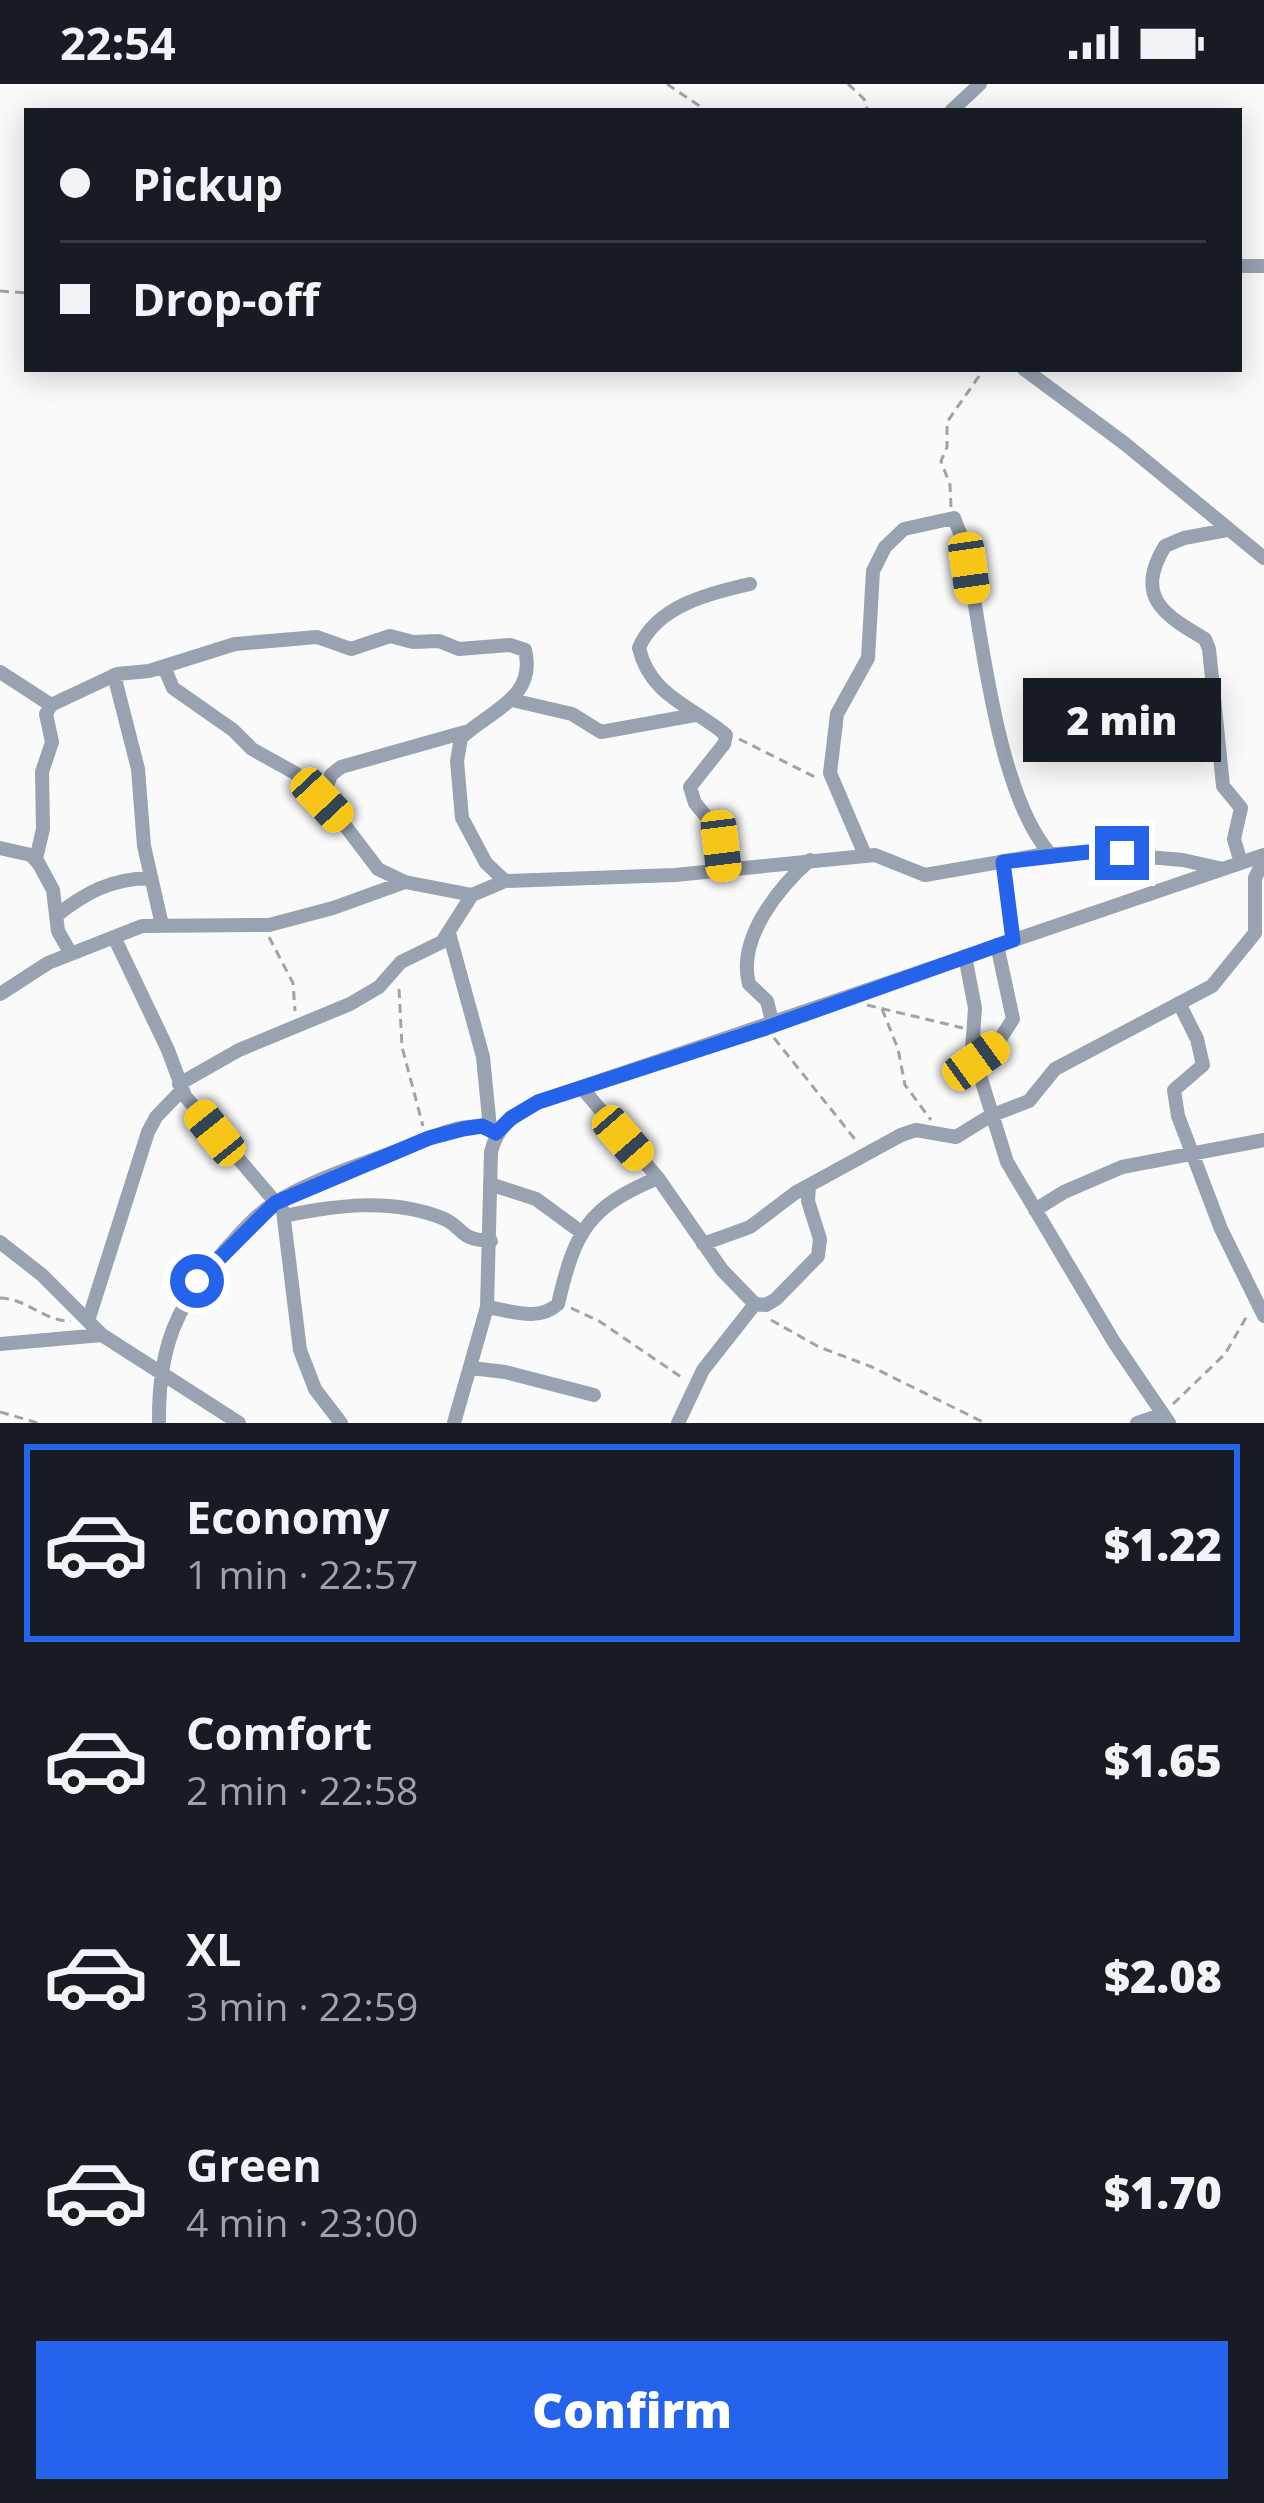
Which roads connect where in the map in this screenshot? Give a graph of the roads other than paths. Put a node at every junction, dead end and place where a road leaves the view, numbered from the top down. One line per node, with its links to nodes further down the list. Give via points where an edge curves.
1 (980, 84): 2 (street)
2 (954, 108)
3 (1028, 372): 4 (street)
4 (1227, 530): 5 (street); 22 (street, via 1165,546 1151,582 1179,626 1205,638 1209,649 1223,786 1241,808 1234,839)
5 (1264, 558)
6 (750, 584): 12 (street, via 681,607 641,640 644,668)
7 (164, 667): 9 (street); 10 (street, via 235,644 308,637 344,649 390,636 459,649 510,644 525,650 528,664); 14 (street, via 173,688)
8 (0, 672): 11 (street)
9 (114, 675): 11 (street); 25 (street, via 138,769)
10 (512, 700): 12 (street, via 572,714 601,732); 13 (street)
11 (51, 705): 19 (street)
12 (694, 715): 24 (street, via 726,735 690,787 718,831)
13 (469, 730): 14 (street, via 340,767); 26 (street, via 457,761 462,818)
14 (322, 800): 27 (street, via 378,869)
15 (0, 848): 19 (street)
16 (1051, 854): 17 (street, via 1030,823 1004,745 955,518 904,529 876,562 868,658 834,724 830,773); 21 (street); 23 (street, via 1122,853)
17 (865, 855): 20 (street); 21 (street, via 925,875)
18 (1264, 858): 22 (street); 38 (street, via 1255,878 1255,933 1219,979)
19 (36, 860): 29 (street)
20 (810, 860): 24 (street); 39 (street, via 778,894 748,953 749,984 767,1001)
21 (1003, 862): 33 (street)
22 (1241, 862): 23 (street)
23 (1222, 868): 33 (street)
24 (724, 871): 26 (street)
25 (151, 878): 29 (street, via 103,886); 30 (street)
26 (505, 881): 28 (street)
27 (405, 882): 28 (street); 30 (street, via 262,926)
28 (472, 895): 31 (street)
29 (56, 916): 35 (street)
30 (162, 925): 32 (street)
31 (449, 933): 41 (street, via 350,1004 239,1049); 44 (street, via 484,1057)
32 (114, 937): 35 (street); 41 (street)
33 (1013, 940): 34 (street)
34 (997, 945): 36 (street); 40 (street, via 1013,1019)
35 (71, 954): 37 (street)
36 (965, 956): 39 (street); 40 (street)
37 (0, 994)
38 (1179, 1004): 43 (street, via 1055,1069 1021,1106); 46 (street, via 1203,1065 1174,1090)
39 (770, 1026): 42 (street)
40 (976, 1061): 43 (street)
41 (181, 1087): 50 (street); 59 (street, via 148,1132)
42 (582, 1088): 44 (street, via 538,1102); 47 (street)
43 (990, 1116): 49 (street, via 956,1137 901,1135); 51 (street)
44 (493, 1130): 48 (street); 50 (street, via 474,1126 429,1138)
45 (1264, 1140): 46 (street)
46 (1192, 1154): 51 (street, via 1100,1174); 58 (street)
47 (658, 1178): 52 (street, via 610,1202); 55 (street)
48 (490, 1184): 52 (street, via 536,1199); 53 (street)
49 (808, 1186): 55 (street, via 751,1227); 56 (street, via 818,1256 776,1299)
50 (280, 1209): 53 (street, via 374,1204 441,1217 465,1237); 63 (street, via 197,1281); 68 (street, via 300,1350)
51 (1034, 1210): 65 (street)
52 (581, 1232): 57 (street, via 558,1304 542,1314)
53 (490, 1240): 57 (street)
54 (0, 1242): 59 (street)
55 (703, 1244): 56 (street)
56 (758, 1305): 70 (street, via 703,1370)
57 (487, 1307): 62 (street)
58 (1264, 1316)
59 (84, 1318): 60 (street)
60 (102, 1335): 61 (street); 63 (street)
61 (0, 1344)
62 (470, 1368): 64 (street); 69 (street)
63 (159, 1374): 66 (street); 67 (street)
64 (594, 1395)
65 (1166, 1418): 71 (street)
66 (159, 1423)
67 (239, 1423)
68 (340, 1423)
69 (454, 1423)
70 (678, 1423)
71 (1136, 1423)

